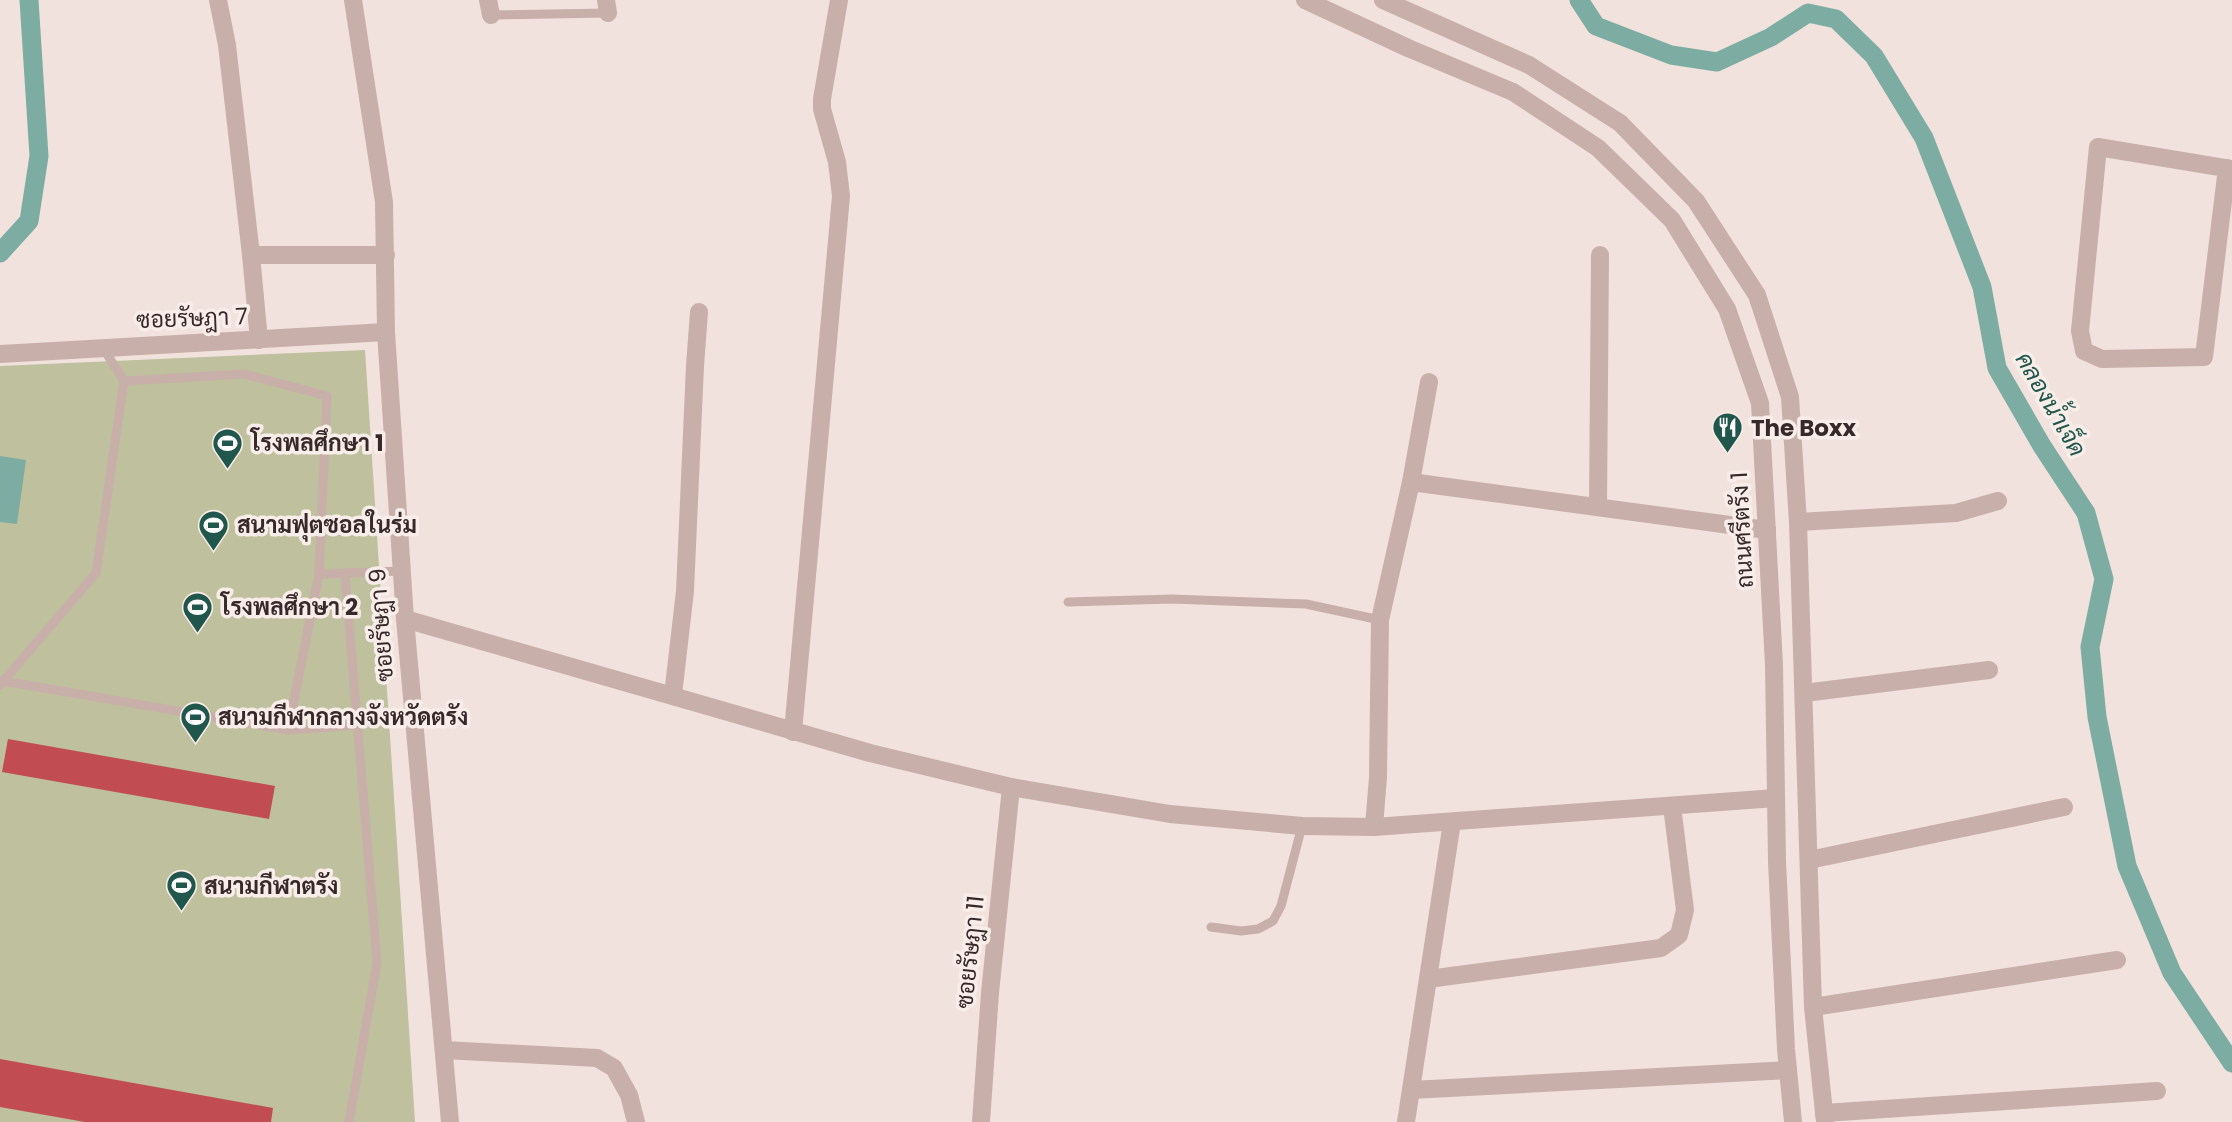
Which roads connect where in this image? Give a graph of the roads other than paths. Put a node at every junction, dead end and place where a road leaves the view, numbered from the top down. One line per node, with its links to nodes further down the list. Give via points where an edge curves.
1 (218, 0): 9 (street)
2 (353, 0): 10 (street, ซอยรัษฎา 9, via 384,202)
3 (839, 0): 36 (street, via 822,109 841,196)
4 (1305, 0): 23 (street, ถนนศรีตรัง 1, via 1513,92 1598,148 1672,220 1727,309 1759,403)
5 (1384, 0): 22 (street, via 1529,65 1620,123 1696,201 1757,295 1790,397)
6 (607, 6): 7 (lane)
7 (489, 8)
8 (2229, 168): 8 (street, via 2204,357 2102,359 2084,351 2080,331 2098,147)
9 (251, 255): 10 (street); 14 (street)
10 (386, 255): 13 (street, ซอยรัษฎา 9)
11 (1600, 255): 21 (street)
12 (699, 312): 33 (street, via 685,591)
13 (386, 332): 14 (street, ซอยรัษฎา 7); 24 (street, ซอยรัษฎา 9)
14 (259, 340): 15 (street, ซอยรัษฎา 7)
15 (102, 347): 16 (street, ซอยรัษฎา 7); 17 (lane)
16 (0, 354)
17 (124, 381): 26 (lane, via 244,374 327,396); 31 (lane, via 96,573)
18 (1429, 382): 19 (street)
19 (1411, 482): 21 (street); 29 (street)
20 (1998, 501): 22 (street, via 1956,513)
21 (1598, 507): 23 (street)
22 (1798, 522): 32 (street)
23 (1767, 530): 38 (street, ถนนศรีตรัง 1)
24 (402, 570): 25 (lane); 28 (street, ซอยรัษฎา 9)
25 (345, 573): 26 (lane); 34 (lane)
26 (318, 574): 35 (lane)
27 (1068, 602): 29 (lane, via 1172,599 1306,604)
28 (405, 619): 33 (street); 49 (street, ซอยรัษฎา 9)
29 (1381, 620): 43 (street)
30 (1989, 670): 32 (street)
31 (1, 683): 35 (lane)
32 (1804, 693): 44 (street)
33 (673, 695): 36 (street)
34 (358, 725): 35 (lane); 54 (lane, via 377,963)
35 (288, 730)
36 (793, 732): 37 (street)
37 (1011, 786): 42 (street, via 1170,814); 57 (street, ซอยรัษฎา 11)
38 (1776, 799): 39 (street); 50 (street, ถนนศรีตรัง 1)
39 (1672, 806): 41 (street); 47 (street, via 1685,910 1679,935 1661,948)
40 (2064, 807): 44 (street)
41 (1452, 822): 43 (street); 47 (street)
42 (1302, 826): 43 (street); 45 (lane, via 1273,921 1258,929)
43 (1374, 827)
44 (1808, 860): 48 (street)
45 (1211, 927)
46 (2117, 960): 48 (street)
47 (1428, 979): 51 (street)
48 (1813, 1007): 53 (street)
49 (444, 1050): 55 (street, ซอยรัษฎา 9); 56 (street, via 597,1058 614,1068 629,1095)
50 (1788, 1070): 51 (street); 59 (street, ถนนศรีตรัง 1)
51 (1411, 1090): 58 (street)
52 (2157, 1091): 53 (street)
53 (1825, 1117)
54 (349, 1122)
55 (450, 1122)
56 (636, 1122)
57 (981, 1122)
58 (1406, 1122)
59 (1793, 1122)

